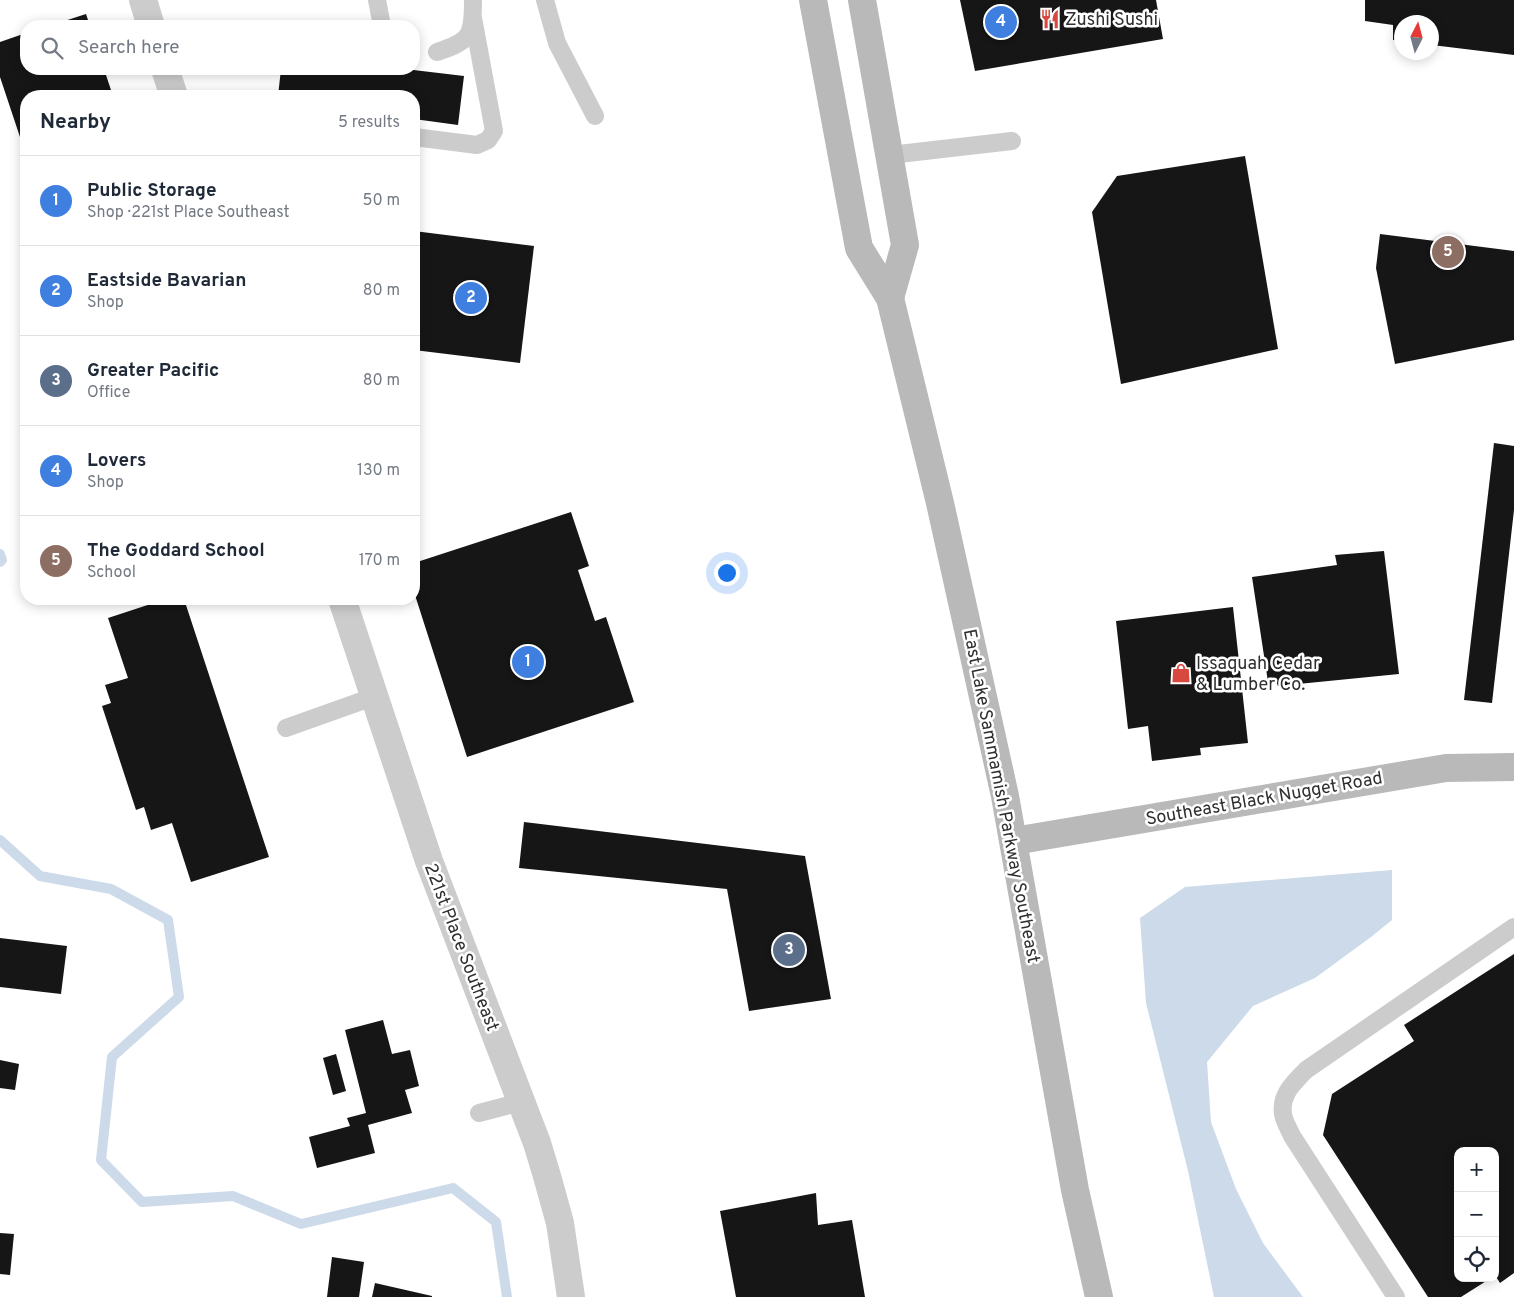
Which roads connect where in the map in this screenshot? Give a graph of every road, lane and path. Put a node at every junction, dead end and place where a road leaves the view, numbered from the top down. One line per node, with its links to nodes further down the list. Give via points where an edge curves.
1 (142, 0): 8 (street)
2 (377, 0): 9 (lane)
3 (473, 0): 7 (lane)
4 (545, 0): 13 (lane, via 557,43)
5 (813, 0): 17 (main road, East Lake Sammamish Parkway Southeast, via 859,248)
6 (862, 0): 16 (main road, East Lake Sammamish Parkway Southeast)
7 (473, 18): 10 (lane, via 468,35 456,45); 14 (lane, via 494,131 488,140 477,145)
8 (149, 20)
9 (381, 20)
10 (436, 52)
11 (167, 75): 12 (street)
12 (172, 90)
13 (595, 116)
14 (420, 139)
15 (1012, 141): 16 (lane)
16 (890, 155): 17 (main road, East Lake Sammamish Parkway Southeast, via 905,245)
17 (890, 298): 22 (main road, East Lake Sammamish Parkway Southeast, via 942,513)
18 (344, 605): 19 (street, 221st Place Southeast)
19 (373, 697): 20 (lane); 24 (street, 221st Place Southeast, via 429,862)
20 (286, 728)
21 (1514, 767): 22 (main road, Southeast Black Nugget Road, via 1446,768 1418,772)
22 (1014, 841): 27 (main road, East Lake Sammamish Parkway Southeast, via 1075,1190)
23 (1514, 928): 28 (lane, via 1306,1070 1288,1088 1283,1114 1292,1136)
24 (521, 1102): 25 (lane); 26 (street, 221st Place Southeast, via 560,1223)
25 (479, 1113)
26 (570, 1297)
27 (1099, 1297)
28 (1396, 1297)

